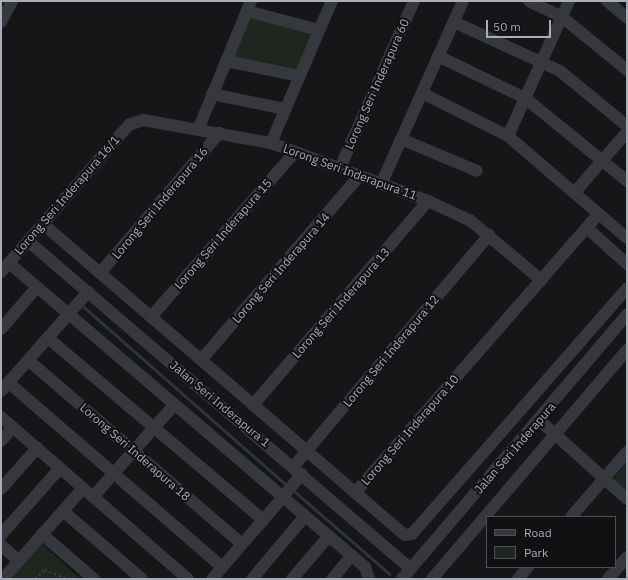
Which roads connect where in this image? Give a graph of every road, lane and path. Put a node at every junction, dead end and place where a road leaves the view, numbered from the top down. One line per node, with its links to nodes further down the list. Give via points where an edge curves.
1 (12, 1): 11 (street)
2 (332, 1): 13 (street)
3 (414, 1): 33 (street, Lorong Seri Inderapura 60)
4 (463, 1): 12 (street)
5 (529, 1): 9 (street)
6 (569, 1): 9 (street)
7 (607, 1): 10 (street)
8 (249, 6): 13 (street); 15 (street)
9 (562, 17): 16 (street); 17 (street)
10 (627, 18)
11 (1, 22)
12 (454, 22): 14 (street); 16 (street)
13 (320, 30): 18 (street)
14 (438, 56): 20 (street); 21 (street)
15 (226, 61): 18 (street); 19 (street)
16 (541, 62): 21 (street); 24 (street, via 560,71)
17 (627, 70)
18 (300, 76): 22 (street)
19 (212, 94): 22 (street); 25 (street)
20 (422, 94): 28 (street); 29 (street)
21 (525, 98): 28 (street); 32 (street)
22 (285, 109): 30 (street)
23 (136, 121): 25 (street, Lorong Seri Inderapura 11); 41 (street, Lorong Seri Inderapura 16/1, via 128,125)
24 (627, 126)
25 (198, 130): 27 (street, Lorong Seri Inderapura 11)
26 (627, 132): 32 (street)
27 (219, 133): 30 (street, Lorong Seri Inderapura 11); 48 (street, Lorong Seri Inderapura 16)
28 (508, 136): 38 (street)
29 (401, 139): 34 (street); 37 (street)
30 (271, 143): 31 (street, Lorong Seri Inderapura 11)
31 (296, 152): 33 (street, Lorong Seri Inderapura 11); 55 (street, Lorong Seri Inderapura 15)
32 (602, 161): 36 (street); 38 (street)
33 (340, 168): 35 (street, Lorong Seri Inderapura 11)
34 (477, 171)
35 (360, 175): 37 (street, Lorong Seri Inderapura 11); 60 (street, Lorong Seri Inderapura 14)
36 (627, 181)
37 (382, 182): 39 (street, Lorong Seri Inderapura 11)
38 (574, 193): 40 (street)
39 (428, 200): 43 (street, Lorong Seri Inderapura 11, via 462,215); 63 (street, Lorong Seri Inderapura 13)
40 (598, 214): 42 (street, Lorong Seri Inderapura 10); 44 (street)
41 (43, 224): 45 (street, Lorong Seri Inderapura 16/1); 48 (street)
42 (586, 228): 46 (street); 49 (street, Lorong Seri Inderapura 10)
43 (489, 236): 49 (street, Lorong Seri Inderapura 11); 72 (street, Lorong Seri Inderapura 12)
44 (627, 238)
45 (28, 241): 47 (street, Lorong Seri Inderapura 16/1); 52 (street, Jalan Seri Inderapura 1)
46 (627, 264)
47 (5, 267): 50 (street)
48 (100, 273): 55 (street)
49 (541, 280): 80 (street, Lorong Seri Inderapura 10)
50 (37, 287): 53 (street); 56 (street)
51 (627, 288): 80 (street, Lorong Seri Inderapura 10, via 412,534 403,534)
52 (88, 292): 53 (street); 76 (street, Jalan Seri Inderapura 1)
53 (68, 314): 57 (street); 62 (street)
54 (627, 315): 65 (street, Jalan Seri Inderapura)
55 (151, 317): 60 (street)
56 (1, 329)
57 (48, 338): 59 (street); 67 (street)
58 (627, 350): 68 (street)
59 (28, 360): 61 (street); 71 (street, Lorong Seri Inderapura 18)
60 (201, 360): 63 (street)
61 (5, 387): 75 (street)
62 (174, 405): 67 (street); 81 (street)
63 (253, 405): 72 (street)
64 (1, 417): 66 (street)
65 (540, 420): 68 (street); 98 (street, Jalan Seri Inderapura)
66 (12, 427): 69 (street); 70 (street)
67 (154, 428): 71 (street); 87 (street)
68 (555, 433): 77 (street); 111 (street)
69 (1, 440)
70 (37, 448): 74 (street); 79 (street)
71 (134, 451): 75 (street); 91 (street, Lorong Seri Inderapura 18)
72 (307, 451): 76 (street, Lorong Seri Inderapura 12); 80 (street)
73 (627, 452): 77 (street)
74 (60, 468): 78 (street); 89 (street)
75 (113, 474): 82 (street); 96 (street)
76 (297, 474): 81 (street, Lorong Seri Inderapura 12); 98 (street, Jalan Seri Inderapura 1)
77 (604, 478): 83 (street); 86 (street)
78 (83, 488): 82 (street); 84 (street)
79 (1, 489)
80 (355, 493)
81 (285, 494): 85 (street); 87 (street, Lorong Seri Inderapura 12)
82 (93, 497): 104 (street)
83 (627, 499)
84 (62, 511): 88 (street); 103 (street)
85 (306, 516): 90 (street); 106 (street)
86 (572, 516)
87 (263, 520): 91 (street, Lorong Seri Inderapura 12)
88 (42, 534): 95 (street); 102 (street)
89 (1, 535)
90 (329, 536): 93 (street); 107 (street)
91 (242, 544): 96 (street, Lorong Seri Inderapura 12)
92 (1, 545): 95 (street)
93 (352, 556): 108 (street); 109 (street, via 365,567)
94 (627, 557): 113 (street)
95 (19, 561): 99 (street)
96 (222, 567): 105 (street, Lorong Seri Inderapura 12)
97 (527, 568): 112 (street)
98 (411, 569): 110 (street, Jalan Seri Inderapura)
99 (3, 579)
100 (35, 579): 101 (path, via 45,570)
101 (67, 579)
102 (94, 579)
103 (142, 579)
104 (188, 579)
105 (212, 579)
106 (252, 579)
107 (292, 579)
108 (332, 579)
109 (369, 579)
110 (402, 579)
111 (432, 579)
112 (518, 579)
113 (608, 579)

